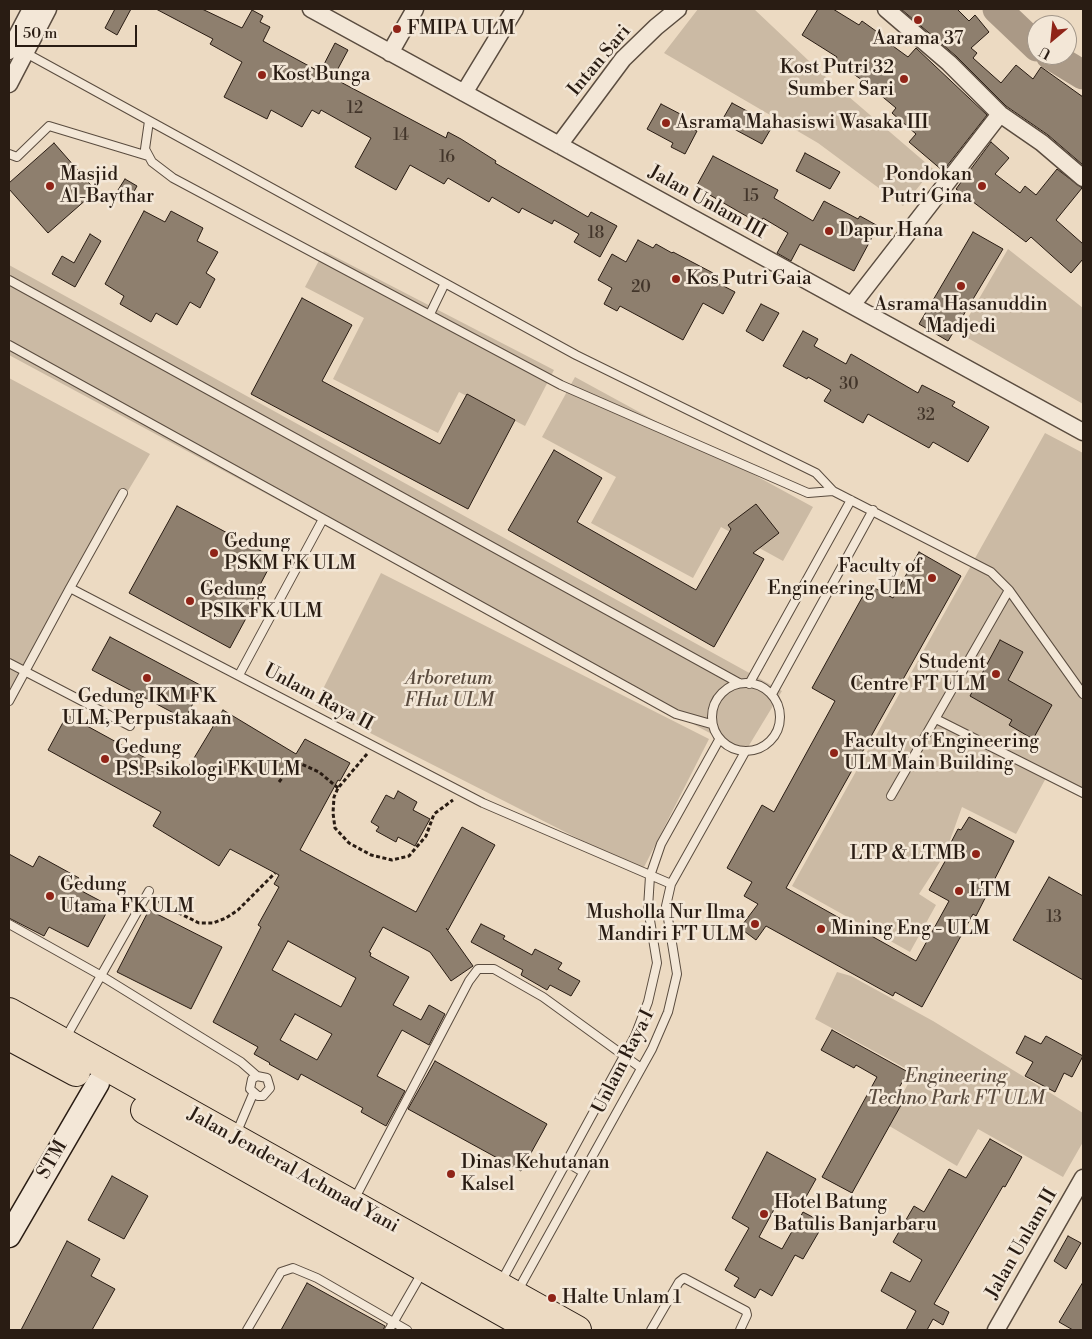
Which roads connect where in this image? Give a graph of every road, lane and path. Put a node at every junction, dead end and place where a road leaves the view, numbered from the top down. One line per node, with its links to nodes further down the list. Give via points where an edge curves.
1 (48, 9): 8 (street)
2 (311, 9): 9 (street, Jalan Unlam III)
3 (415, 9): 9 (street)
4 (515, 9): 11 (street)
5 (678, 9): 14 (street, Intan Sari, via 623,59)
6 (886, 9): 12 (street, via 949,63)
7 (29, 10): 8 (street)
8 (15, 50): 10 (street); 13 (lane)
9 (390, 53): 11 (street, Jalan Unlam III)
10 (9, 84)
11 (464, 94): 14 (street, Jalan Unlam III)
12 (1000, 114): 17 (street, via 1042,143); 20 (street)
13 (149, 121): 16 (lane, via 145,136); 19 (lane)
14 (559, 145): 20 (street, Jalan Unlam III)
15 (9, 154): 16 (lane, via 17,157 49,126)
16 (148, 156): 21 (lane, via 173,178)
17 (1083, 178)
18 (9, 280): 34 (lane)
19 (445, 283): 21 (lane); 24 (lane, via 576,355 816,473)
20 (852, 305): 23 (street, Jalan Unlam III)
21 (430, 314): 24 (lane, via 562,386 788,486 808,494)
22 (9, 345): 28 (lane)
23 (1083, 432)
24 (833, 491): 26 (lane)
25 (123, 493): 29 (lane)
26 (851, 500): 27 (lane); 35 (lane)
27 (873, 510): 30 (lane, via 991,572); 36 (lane)
28 (323, 519): 33 (lane); 40 (lane, via 676,714)
29 (70, 588): 32 (lane); 33 (lane, Unlam Raya II)
30 (1009, 590): 37 (lane); 39 (lane)
31 (9, 663): 32 (lane)
32 (24, 672): 38 (lane); 41 (lane)
33 (239, 676): 43 (lane, Unlam Raya II)
34 (739, 683): 35 (lane); 40 (lane, via 722,691 712,706)
35 (749, 684): 36 (lane, via 757,684)
36 (772, 694): 44 (lane, via 780,711 779,729 769,744 753,752)
37 (1083, 694)
38 (9, 701)
39 (936, 719): 48 (lane); 49 (lane)
40 (711, 724): 42 (lane)
41 (130, 726)
42 (719, 740): 44 (lane); 51 (lane, Unlam Raya I, via 662,844)
43 (374, 746): 46 (path); 47 (lane, Unlam Raya II)
44 (745, 752): 52 (lane, Unlam Raya I)
45 (279, 782): 46 (path, via 292,765 299,763 319,772)
46 (338, 788): 47 (path, via 334,797 335,828 349,843 392,860 409,856 426,836 434,814)
47 (464, 792): 51 (lane, Unlam Raya II)
48 (1083, 792)
49 (891, 796)
50 (275, 873): 53 (path, via 238,910 213,922 199,923)
51 (650, 876): 52 (lane, Unlam Raya II); 59 (lane, Unlam Raya I, via 648,908 657,963 648,1002)
52 (671, 884): 60 (lane, Unlam Raya I, via 666,906 677,974 668,1012)
53 (147, 893): 55 (lane)
54 (9, 924): 55 (lane)
55 (100, 975): 58 (lane); 61 (lane, via 241,1062)
56 (9, 1012): 58 (highway, Jalan Jenderal Achmad Yani)
57 (9, 1036): 62 (highway, Jalan Jenderal Achmad Yani)
58 (63, 1043): 64 (highway, Jalan Jenderal Achmad Yani)
59 (625, 1056): 60 (lane); 65 (lane, Unlam Raya I); 68 (lane, via 543,997 494,969 478,969)
60 (641, 1068): 66 (lane, Unlam Raya I)
61 (256, 1076): 63 (lane, via 250,1084); 63 (lane, via 267,1078 270,1088 263,1096)
62 (98, 1084): 69 (street, STM); 70 (highway, Jalan Jenderal Achmad Yani)
63 (253, 1094): 64 (lane)
64 (234, 1138): 68 (highway, Jalan Jenderal Achmad Yani)
65 (566, 1162): 66 (lane); 71 (lane, Unlam Raya I)
66 (583, 1172): 71 (lane, Unlam Raya I)
67 (1083, 1178): 79 (street, Jalan Unlam II)
68 (352, 1204): 71 (highway, Jalan Jenderal Achmad Yani)
69 (9, 1236)
70 (424, 1269): 72 (lane); 75 (highway, Jalan Jenderal Achmad Yani)
71 (507, 1291): 76 (highway, Jalan Jenderal Achmad Yani)
72 (391, 1326): 73 (lane, via 317,1278 293,1268 282,1272); 74 (lane)
73 (246, 1330)
74 (407, 1330)
75 (535, 1330)
76 (577, 1330)
77 (652, 1330): 78 (lane, via 684,1278 746,1311)
78 (740, 1330)
79 (996, 1330)

